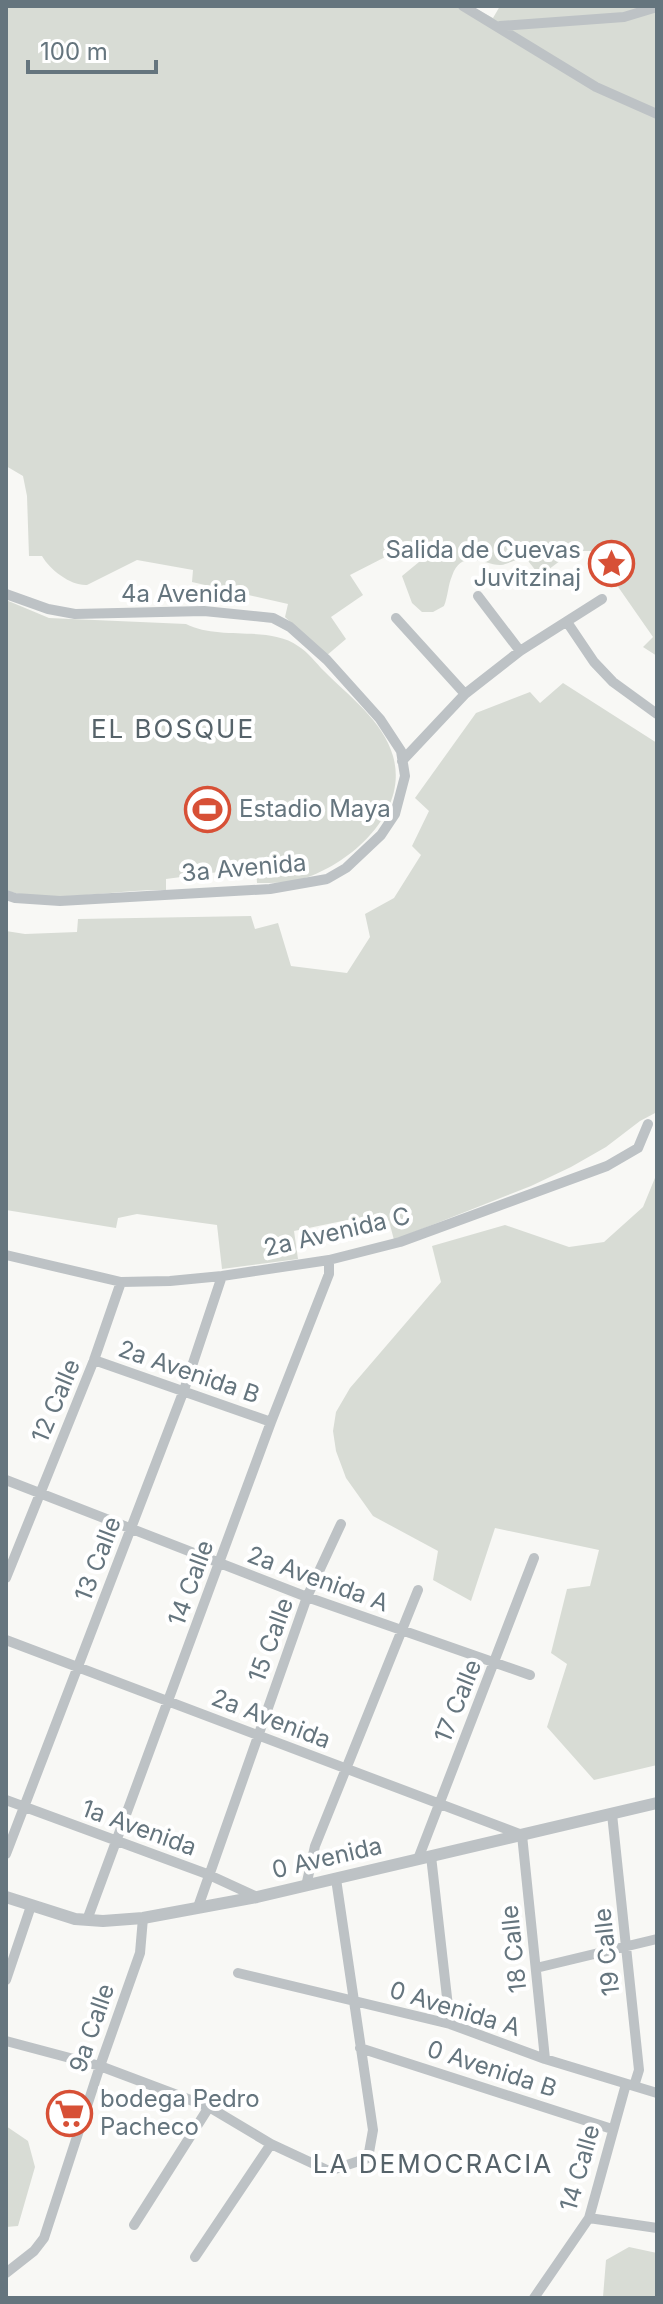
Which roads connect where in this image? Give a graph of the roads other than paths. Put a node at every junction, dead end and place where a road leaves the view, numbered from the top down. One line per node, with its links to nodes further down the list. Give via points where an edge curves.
1 (463, 6): 3 (street)
2 (657, 7): 3 (street, via 624,17)
3 (500, 26): 4 (street, via 596,87)
4 (657, 114)
5 (6, 594): 13 (street, 4a Avenida, via 75,614 204,611 273,618 327,660 380,719)
6 (478, 596): 10 (street)
7 (602, 599): 9 (street)
8 (396, 618): 11 (street)
9 (567, 622): 10 (street); 12 (street, via 613,682)
10 (520, 651): 11 (street)
11 (465, 694): 13 (street)
12 (657, 714)
13 (402, 756): 14 (street, 3a Avenida, via 405,776 395,814 363,853 327,879 270,889 60,901)
14 (6, 895)
15 (648, 1124): 17 (street, 2a Avenida C, via 638,1148 603,1168 400,1242)
16 (6, 1255): 19 (street, 2a Avenida C)
17 (329, 1260): 18 (street, 2a Avenida C); 22 (street, 14 Calle, via 329,1274)
18 (222, 1276): 19 (street, 2a Avenida C); 21 (street, 13 Calle)
19 (121, 1282): 20 (street, 12 Calle)
20 (94, 1360): 21 (street, 2a Avenida B); 24 (street, 12 Calle)
21 (184, 1390): 22 (street, 2a Avenida B); 26 (street, 13 Calle)
22 (271, 1422): 28 (street, 14 Calle)
23 (6, 1480): 24 (street, 2a Avenida A)
24 (39, 1492): 26 (street, 2a Avenida A); 29 (street, 12 Calle)
25 (341, 1524): 31 (street, 15 Calle)
26 (131, 1527): 28 (street, 2a Avenida A); 35 (street, 13 Calle)
27 (534, 1558): 34 (street, 17 Calle)
28 (220, 1564): 31 (street, 2a Avenida A); 37 (street, 14 Calle)
29 (6, 1578)
30 (418, 1590): 32 (street)
31 (307, 1597): 32 (street, 2a Avenida A); 38 (street, 15 Calle)
32 (402, 1631): 34 (street, 2a Avenida A); 39 (street)
33 (6, 1640): 35 (street, 2a Avenida)
34 (495, 1662): 36 (street, 2a Avenida A); 41 (street, 17 Calle)
35 (77, 1668): 37 (street, 2a Avenida); 43 (street, 13 Calle)
36 (530, 1675)
37 (169, 1702): 38 (street, 2a Avenida); 46 (street, 14 Calle)
38 (258, 1734): 39 (street, 2a Avenida); 49 (street, 15 Calle)
39 (347, 1770): 41 (street, 2a Avenida); 51 (street, via 315,1846)
40 (6, 1800): 43 (street, 1a Avenida)
41 (438, 1803): 45 (street, 2a Avenida); 48 (street, 17 Calle)
42 (657, 1803): 44 (street, 0 Avenida)
43 (24, 1807): 46 (street, 1a Avenida); 47 (street, 13 Calle)
44 (612, 1814): 45 (street, 0 Avenida); 59 (street, 19 Calle)
45 (522, 1835): 48 (street, 0 Avenida); 60 (street, 18 Calle)
46 (115, 1840): 49 (street, 1a Avenida); 57 (street, 14 Calle)
47 (6, 1854)
48 (425, 1858): 50 (street, 0 Avenida); 64 (street, 17 Calle)
49 (207, 1874): 53 (street, 1a Avenida); 55 (street, 15 Calle)
50 (336, 1879): 51 (street, 0 Avenida); 63 (street)
51 (306, 1886): 53 (street, 0 Avenida)
52 (6, 1897): 54 (street, 0 Avenida)
53 (257, 1897): 55 (street, 0 Avenida)
54 (31, 1906): 57 (street, 0 Avenida); 62 (street)
55 (198, 1907): 56 (street, 0 Avenida)
56 (143, 1918): 57 (street, 0 Avenida); 68 (street, 9a Calle, via 140,1953)
57 (87, 1920)
58 (657, 1939): 59 (street)
59 (626, 1946): 60 (street); 69 (street, 19 Calle, via 639,2070)
60 (536, 1968): 67 (street, 18 Calle)
61 (238, 1973): 63 (street, 0 Avenida A)
62 (6, 1980)
63 (355, 2001): 64 (street, 0 Avenida A); 66 (street)
64 (450, 2024): 67 (street, 0 Avenida A)
65 (6, 2041): 68 (street)
66 (360, 2048): 72 (street, 0 Avenida B); 73 (street, via 373,2130 368,2158 329,2171)
67 (545, 2059): 69 (street, 0 Avenida A)
68 (100, 2066): 71 (street); 78 (street, 9a Calle, via 44,2238)
69 (630, 2085): 70 (street, 0 Avenida A); 72 (street, 14 Calle)
70 (657, 2093)
71 (209, 2107): 73 (street); 75 (street)
72 (612, 2129): 74 (street, 14 Calle)
73 (271, 2144): 77 (street)
74 (589, 2218): 76 (street); 79 (street, 14 Calle)
75 (134, 2225)
76 (657, 2228)
77 (195, 2257)
78 (6, 2273)
79 (534, 2298)

